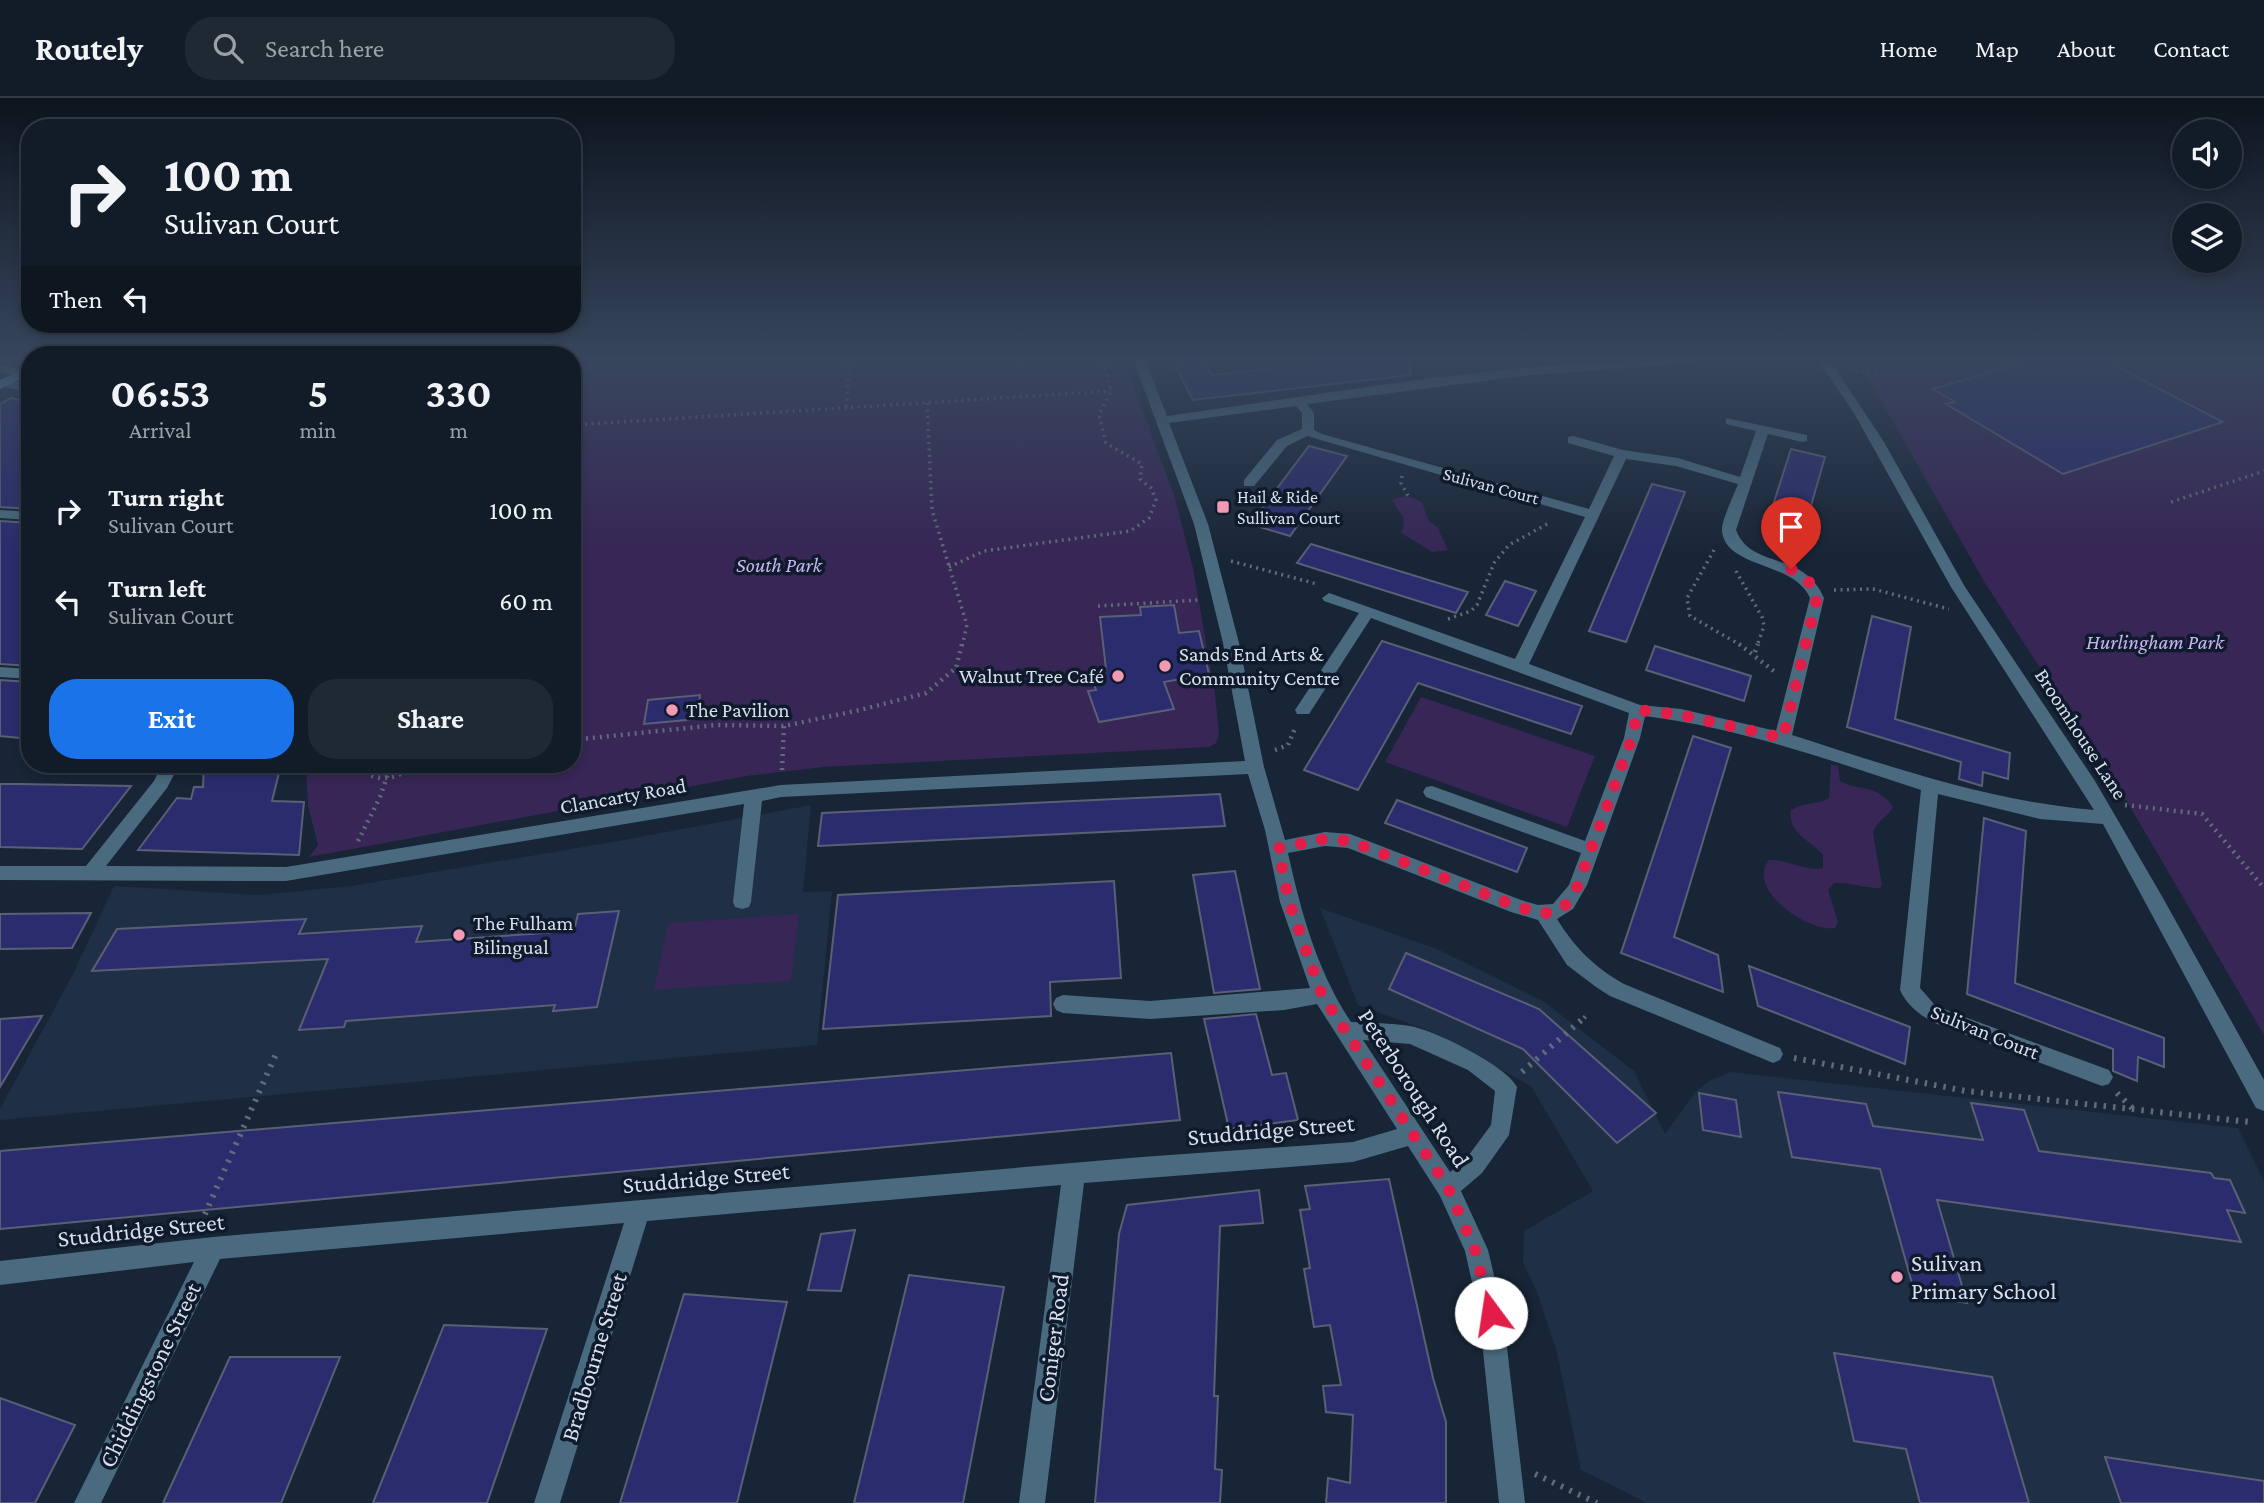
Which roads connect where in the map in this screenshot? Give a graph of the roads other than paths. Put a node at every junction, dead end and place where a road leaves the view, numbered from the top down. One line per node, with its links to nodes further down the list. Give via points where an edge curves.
1 (1164, 425): 24 (street, Peterborough Road, via 1201,524)
2 (1308, 425): 6 (street)
3 (1745, 425): 5 (street)
4 (1868, 425): 28 (street, Broomhouse Lane, via 1957,585)
5 (1763, 429): 7 (street); 10 (street)
6 (1308, 431): 11 (street, via 1282,443); 14 (street, Sulivan Court)
7 (1802, 438)
8 (1573, 440): 9 (street)
9 (1622, 454): 10 (street, via 1678,462); 14 (street)
10 (1745, 482): 22 (street, via 1729,530 1734,544 1791,569 1816,591)
11 (1249, 483)
12 (0, 514): 13 (street)
13 (21, 515)
14 (1594, 515): 17 (street)
15 (1326, 592): 16 (street)
16 (1368, 611): 17 (street); 20 (street)
17 (1519, 668): 21 (street)
18 (0, 673): 19 (street)
19 (21, 674)
20 (1303, 710)
21 (1638, 710): 22 (street); 30 (street)
22 (1783, 738): 25 (street)
23 (166, 773): 32 (street)
24 (1256, 773): 27 (street, Clancarty Road, via 781,782); 29 (street, Peterborough Road, via 1253,788 1260,814)
25 (1930, 786): 28 (street, via 2040,812); 39 (street, Sulivan Court, via 1910,990 1927,1010 1944,1018)
26 (1432, 792): 30 (street)
27 (754, 795): 32 (street, Clancarty Road, via 286,874); 33 (street)
28 (2104, 811): 40 (street, Broomhouse Lane)
29 (1276, 839): 34 (street, via 1350,841); 35 (street, Peterborough Road, via 1289,902)
30 (1591, 850): 34 (street, via 1572,899)
31 (0, 873): 32 (street, Clancarty Road)
32 (89, 875)
33 (743, 902)
34 (1545, 915): 38 (street, via 1576,964 1595,977)
35 (1322, 995): 36 (street, via 1150,1010); 37 (street, Peterborough Road)
36 (1063, 1004)
37 (1345, 1030): 41 (street, Peterborough Road); 43 (street, via 1412,1035 1475,1063 1506,1087 1502,1128 1474,1166)
38 (1773, 1054)
39 (2102, 1077)
40 (2264, 1101)
41 (1415, 1134): 42 (street, Studdridge Street, via 1353,1152); 43 (street, Peterborough Road)
42 (1074, 1174): 44 (street, Studdridge Street); 49 (street, Coniger Road)
43 (1448, 1188): 50 (street, Peterborough Road, via 1475,1250 1491,1313)
44 (639, 1211): 45 (street, Studdridge Street); 48 (street, Bradbourne Street)
45 (213, 1248): 46 (street, Studdridge Street); 47 (street, Chiddingstone Street)
46 (0, 1273)
47 (87, 1503)
48 (547, 1503)
49 (1032, 1503)
50 (1512, 1503)

